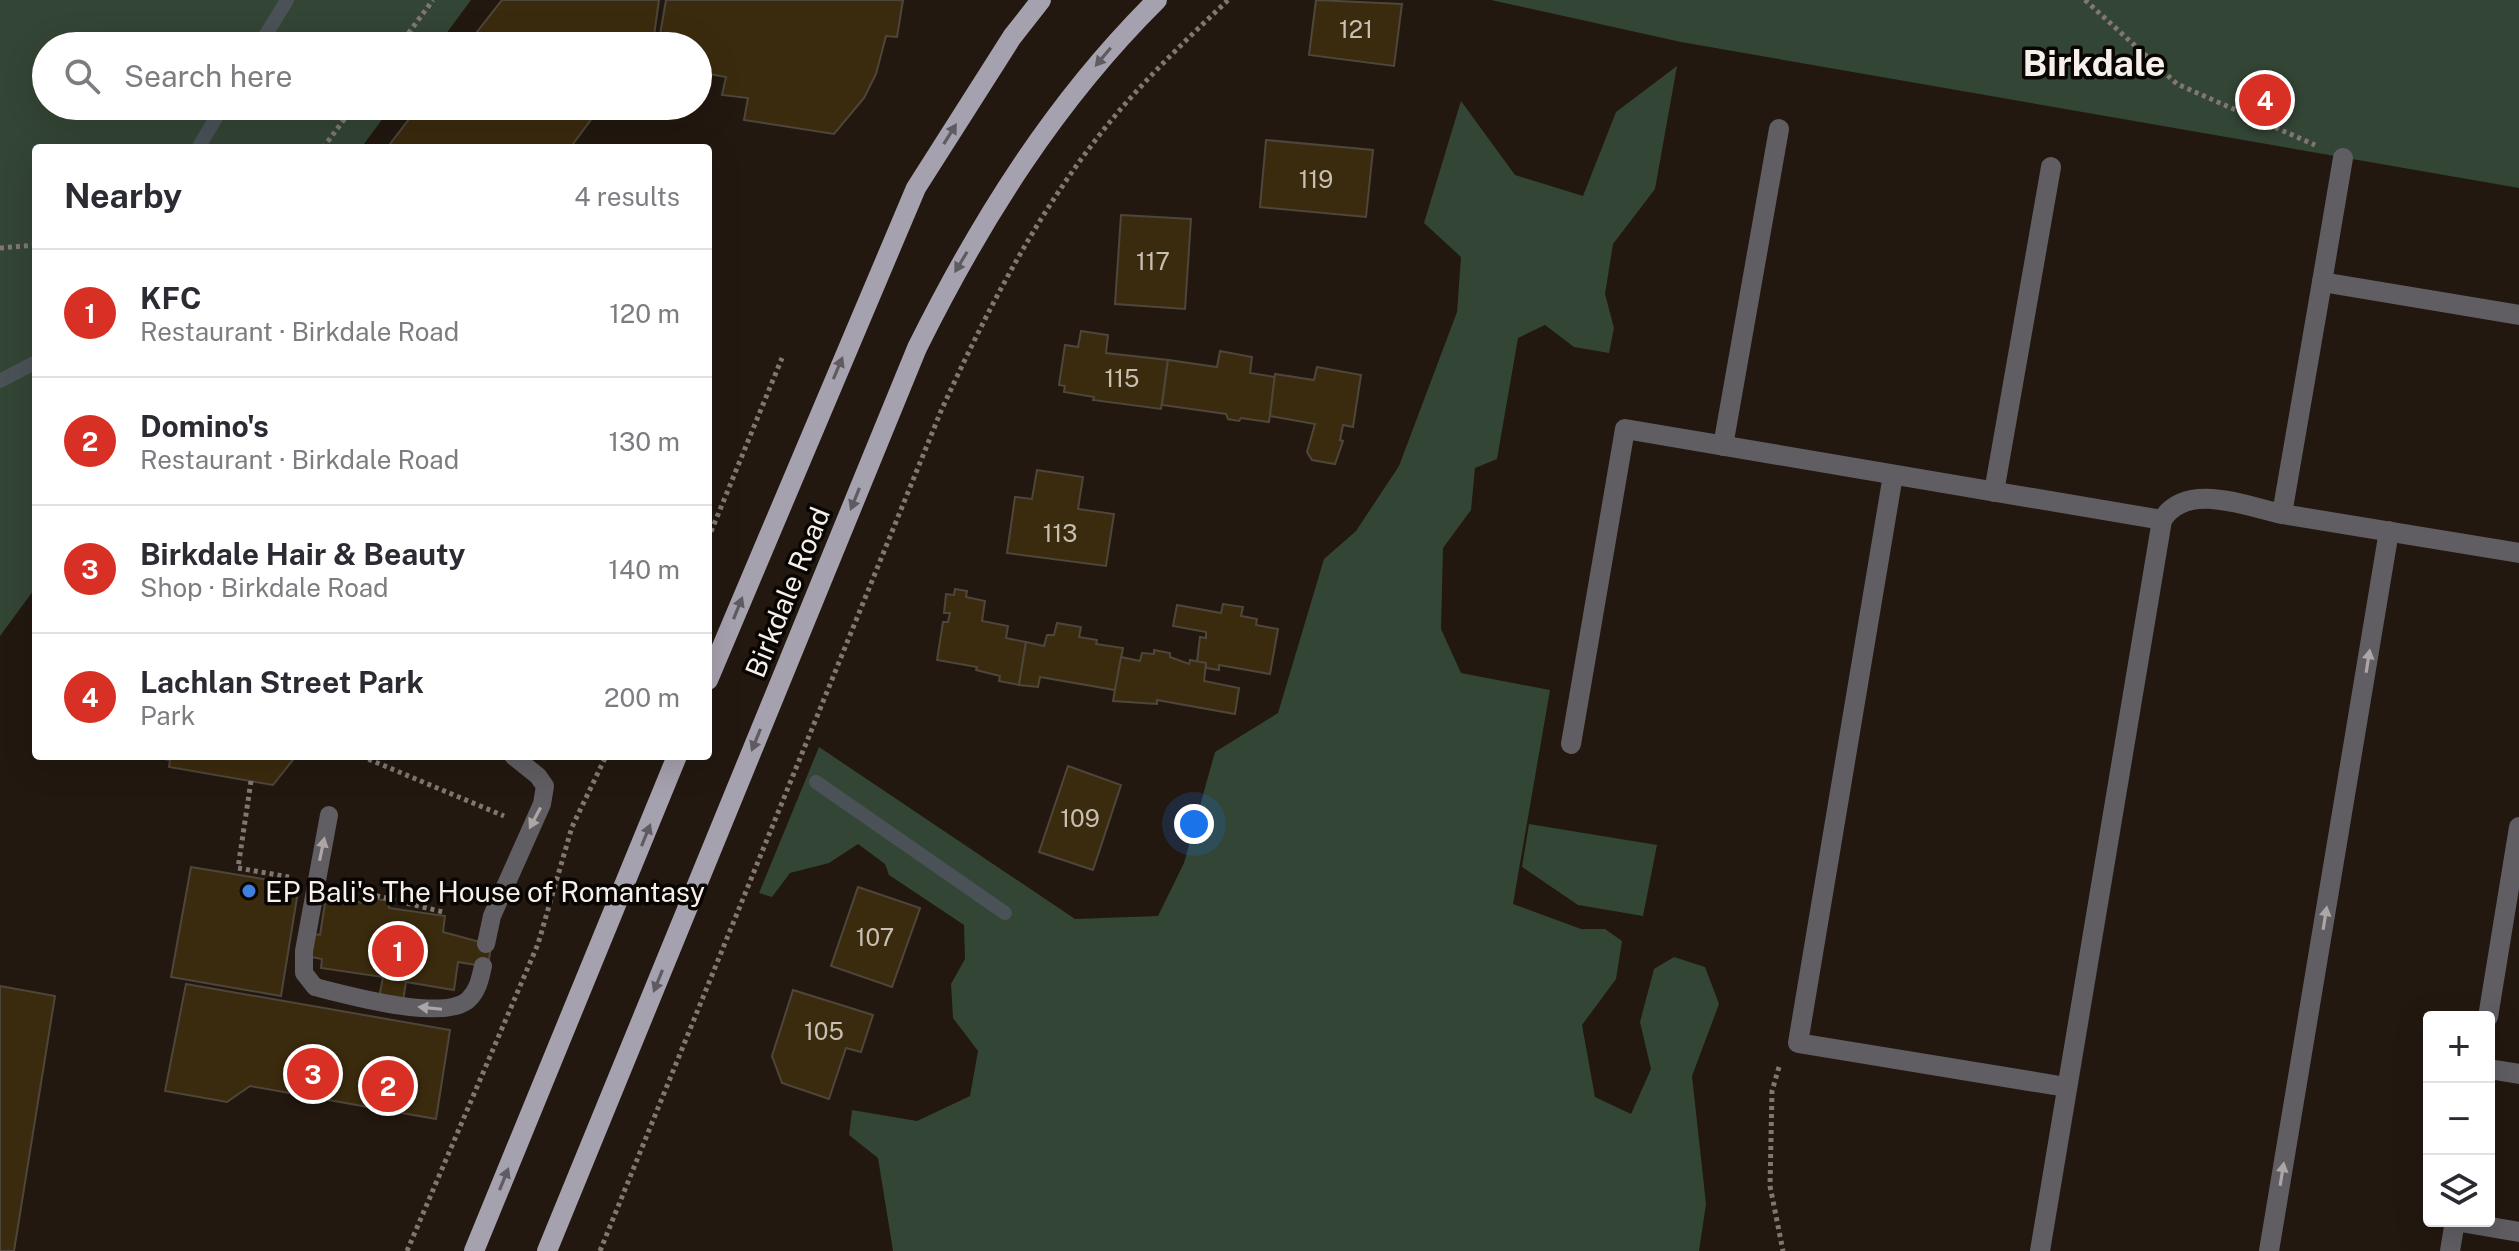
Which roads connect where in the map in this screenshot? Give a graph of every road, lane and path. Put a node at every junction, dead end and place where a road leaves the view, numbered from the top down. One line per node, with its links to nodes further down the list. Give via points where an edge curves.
1 (433, 0): 6 (path)
2 (1041, 0): 25 (main road, Birkdale Road, one-way to 2, via 916,188)
3 (1157, 0): 45 (main road, Birkdale Road, one-way to 45, via 1059,110 1000,195 917,348)
4 (1228, 0): 46 (path, via 1109,123 1031,237 972,342)
5 (2085, 0): 10 (path, via 2177,84)
6 (409, 32)
7 (344, 120): 9 (path)
8 (1779, 129): 17 (street)
9 (326, 144)
10 (2343, 158): 14 (street)
11 (2051, 167): 19 (street)
12 (32, 245): 13 (path)
13 (0, 248)
14 (2322, 282): 15 (street); 20 (street)
15 (2519, 315)
16 (782, 358): 22 (path)
17 (1723, 446): 18 (street); 26 (street, via 1625,429)
18 (1893, 475): 19 (street); 38 (street)
19 (1994, 492): 21 (street)
20 (2282, 514): 21 (street, via 2195,497 2171,505); 23 (street)
21 (2162, 520): 41 (street)
22 (712, 529)
23 (2389, 531): 24 (street); 49 (street, one-way to 23)
24 (2519, 553)
25 (712, 671)
26 (1571, 744)
27 (371, 760): 33 (path, via 490,808)
28 (518, 760): 33 (lane, one-way to 33, via 545,786)
29 (604, 760): 43 (path, via 572,827 538,944)
30 (675, 760): 44 (main road, one-way to 30)
31 (329, 815): 36 (lane, one-way to 31, via 479,985 468,1000 440,1010 315,987 304,973 304,951)
32 (2519, 827): 34 (street)
33 (526, 833): 35 (lane)
34 (2513, 905): 37 (street)
35 (486, 944)
36 (483, 966)
37 (2489, 1011)
38 (1798, 1043): 41 (street); 47 (path, via 1780,1066 1772,1091 1770,1186)
39 (2495, 1070): 40 (street)
40 (2519, 1074)
41 (2066, 1087): 48 (street)
42 (2519, 1232): 50 (street, via 2455,1221)
43 (407, 1251)
44 (474, 1251)
45 (547, 1251)
46 (600, 1251)
47 (1783, 1251)
48 (2040, 1251)
49 (2269, 1251)
50 (2450, 1251)

